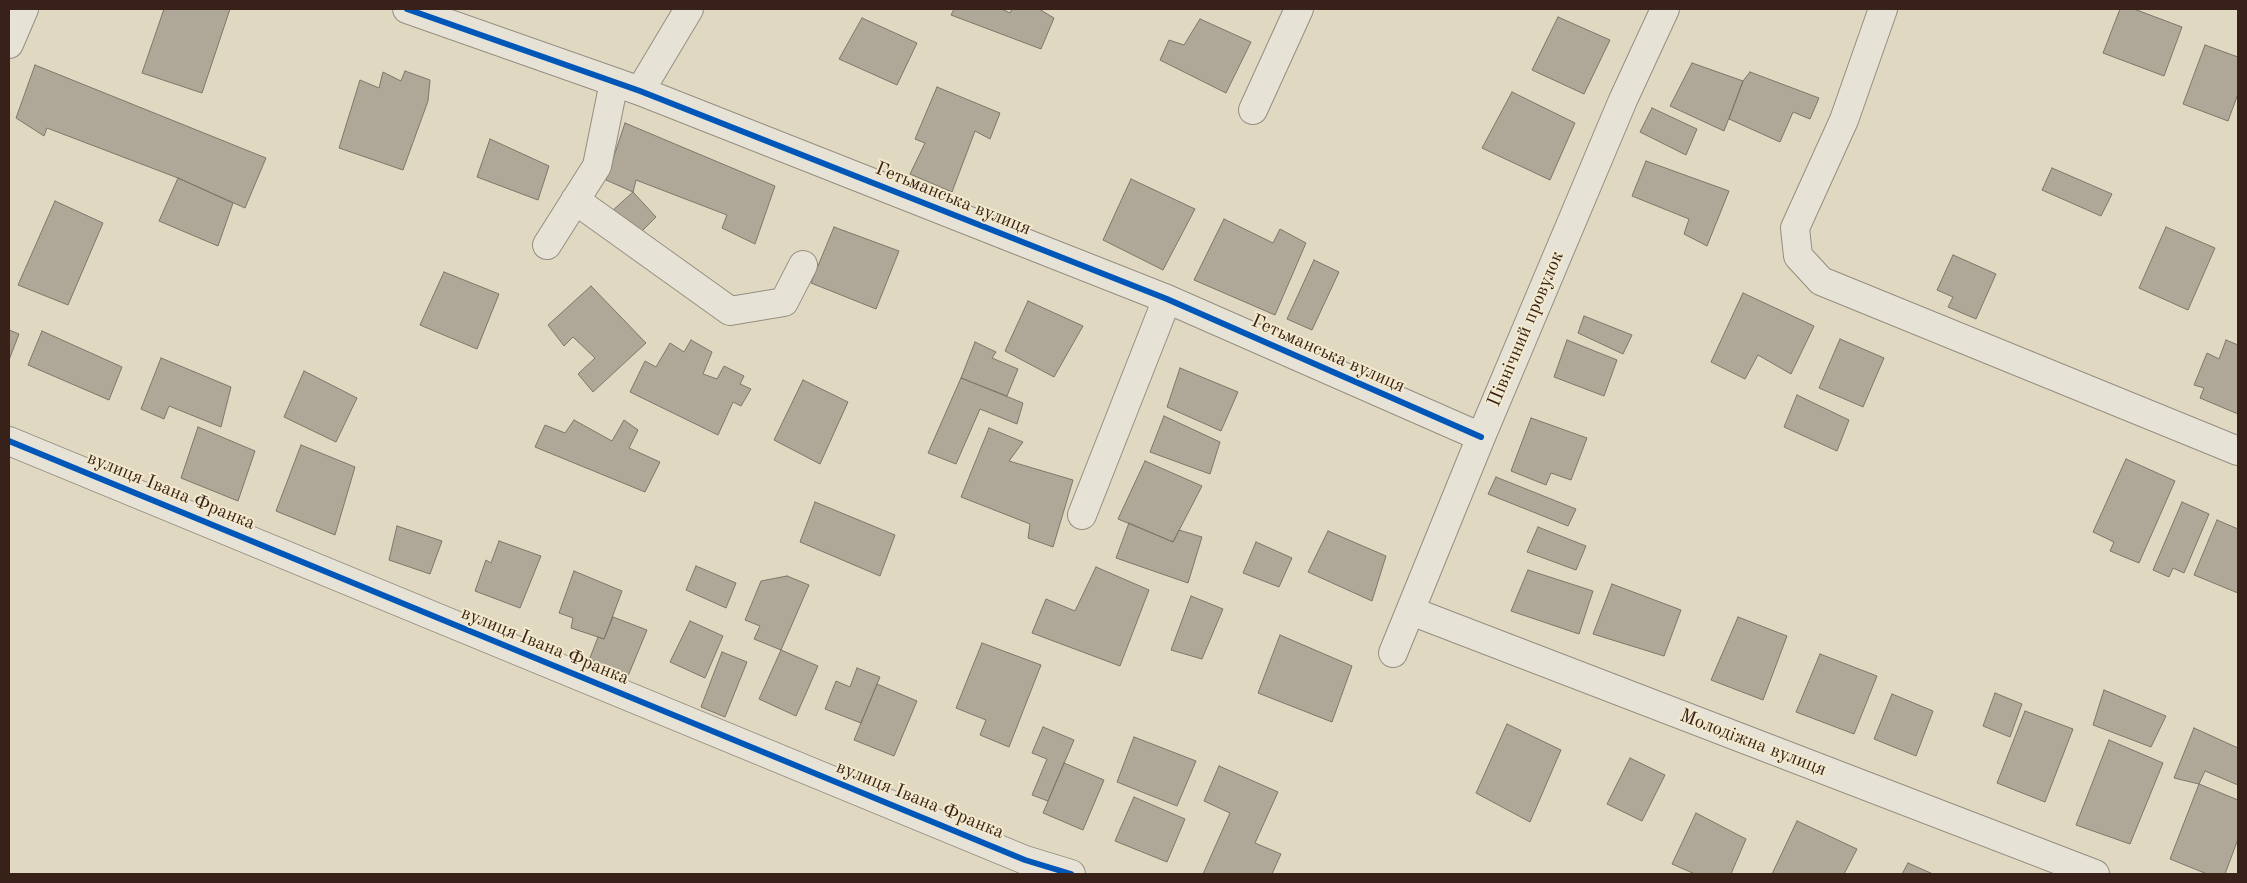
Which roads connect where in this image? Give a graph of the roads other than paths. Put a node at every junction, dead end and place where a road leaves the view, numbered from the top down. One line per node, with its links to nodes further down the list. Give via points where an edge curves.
1 (24, 9): 7 (street)
2 (407, 9): 8 (street, Гетьманська вулиця)
3 (689, 9): 9 (street)
4 (1299, 9): 10 (street)
5 (1665, 9): 15 (street, Північний провулок, via 1623,100)
6 (1883, 9): 17 (street, via 1844,120 1795,228 1798,256 1821,281)
7 (9, 44)
8 (614, 82): 9 (street, Гетьманська вулиця); 11 (street, via 597,166)
9 (640, 91): 14 (street, Гетьманська вулиця)
10 (1253, 110)
11 (575, 200): 12 (street); 13 (street, via 730,311 784,302)
12 (547, 244)
13 (803, 265)
14 (1167, 299): 15 (street, Гетьманська вулиця); 18 (street)
15 (1481, 437): 19 (street, Північний провулок)
16 (9, 440): 21 (street, вулиця Івана Франка)
17 (2238, 451)
18 (1082, 515)
19 (1411, 611): 20 (street, Північний провулок); 23 (street, Молодіжна вулиця)
20 (1393, 652)
21 (1023, 867): 22 (street, вулиця Івана Франка)
22 (1072, 874)
23 (2096, 874)

